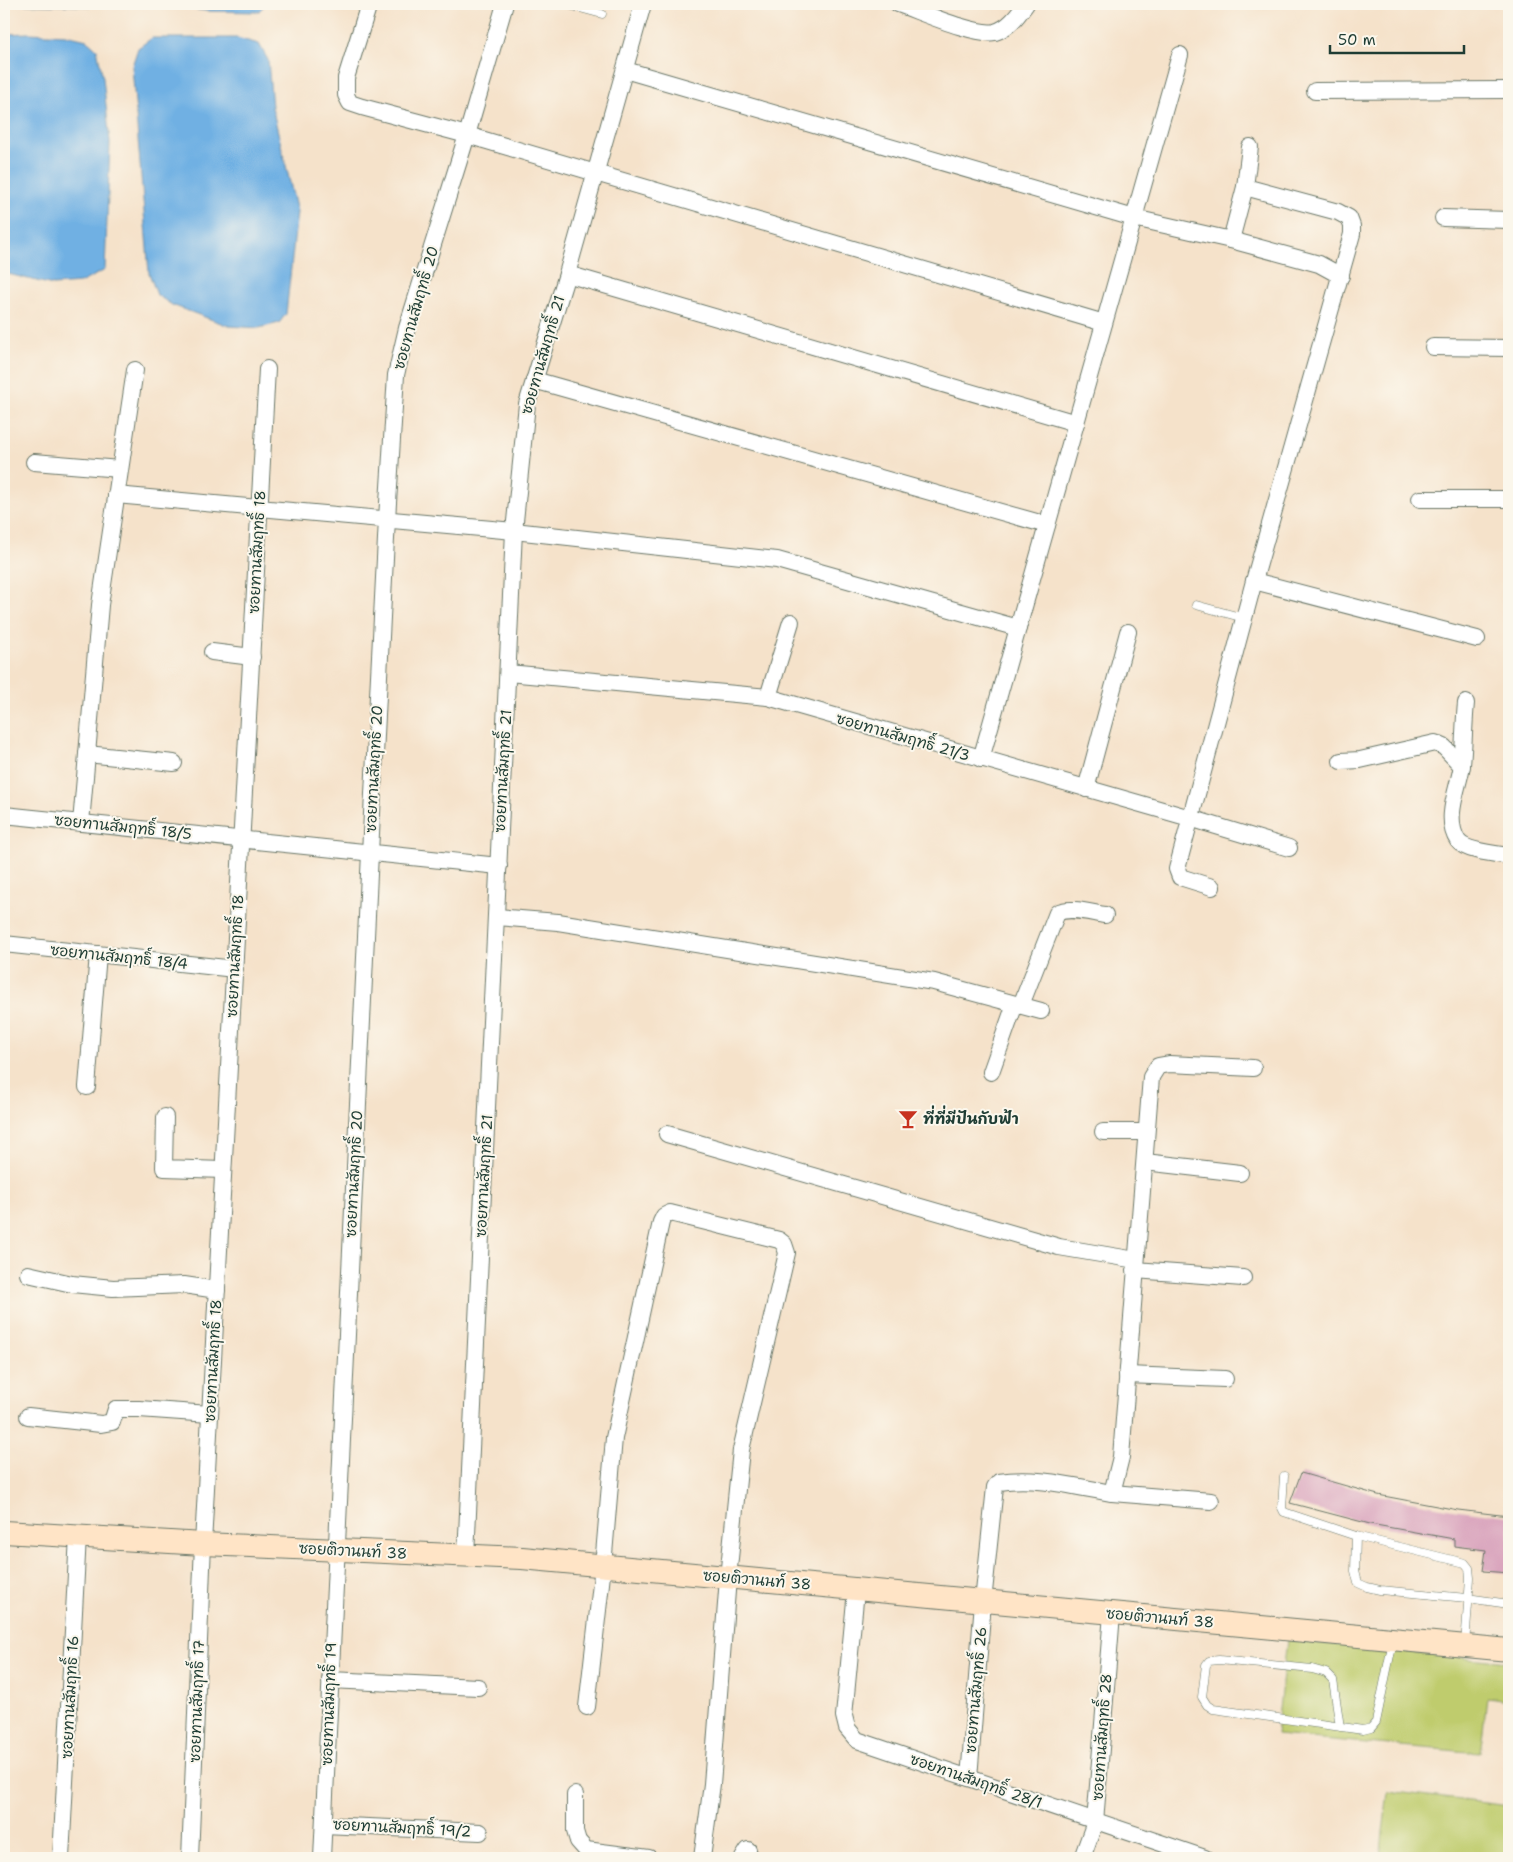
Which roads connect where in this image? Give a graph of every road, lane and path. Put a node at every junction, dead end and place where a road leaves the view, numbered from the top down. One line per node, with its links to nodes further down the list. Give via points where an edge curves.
1 (369, 4): 12 (street, via 346,78 346,95 350,103)
2 (504, 4): 12 (street, ซอยทานสัมฤทธิ์ 20)
3 (565, 4): 7 (lane)
4 (643, 4): 9 (street, ซอยทานสัมฤทธิ์ 21)
5 (898, 4): 6 (street, via 967,28 993,32 1016,19)
6 (1026, 4)
7 (602, 14)
8 (1180, 55): 16 (street)
9 (624, 70): 14 (street, ซอยทานสัมฤทธิ์ 21); 16 (street)
10 (1509, 90): 11 (street)
11 (1315, 91)
12 (467, 135): 14 (street); 35 (street, ซอยทานสัมฤทธิ์ 20, via 407,328 396,376)
13 (1250, 147): 15 (street)
14 (595, 173): 20 (street, ซอยทานสัมฤทธิ์ 21); 22 (street)
15 (1244, 187): 19 (street); 21 (street, via 1338,212 1349,218 1352,234)
16 (1134, 218): 19 (street); 22 (street)
17 (1443, 218): 18 (street)
18 (1509, 220)
19 (1231, 240): 21 (street, via 1318,264)
20 (567, 274): 27 (street, ซอยทานสัมฤทธิ์ 21); 28 (street)
21 (1340, 276): 38 (street)
22 (1104, 323): 28 (street)
23 (1433, 347): 24 (street)
24 (1509, 348)
25 (267, 369): 34 (street, ซอยทานสัมฤทธิ์ 18)
26 (135, 370): 30 (street)
27 (534, 380): 36 (street); 37 (street, ซอยทานสัมฤทธิ์ 21, via 523,429)
28 (1076, 423): 36 (street)
29 (34, 462): 30 (street)
30 (120, 469): 31 (street)
31 (116, 495): 34 (street); 50 (street, via 100,605)
32 (1420, 499): 33 (street)
33 (1509, 499)
34 (260, 508): 35 (street); 46 (street, ซอยทานสัมฤทธิ์ 18)
35 (387, 519): 37 (street); 61 (street, ซอยทานสัมฤทธิ์ 20)
36 (1047, 525): 42 (street)
37 (514, 532): 42 (street, via 777,560); 47 (street, ซอยทานสัมฤทธิ์ 21)
38 (1254, 581): 40 (street); 44 (street)
39 (1196, 605): 40 (lane)
40 (1244, 618): 57 (street)
41 (790, 622): 48 (street)
42 (1018, 628): 51 (street)
43 (1128, 632): 55 (street)
44 (1477, 640)
45 (212, 652): 46 (street)
46 (252, 657): 59 (street, ซอยทานสัมฤทธิ์ 18)
47 (508, 673): 48 (street, ซอยทานสัมฤทธิ์ 21/3); 63 (street, ซอยทานสัมฤทธิ์ 21)
48 (768, 698): 51 (street, ซอยทานสัมฤทธิ์ 21/3)
49 (1466, 702): 54 (street)
50 (87, 754): 53 (street); 58 (street)
51 (980, 759): 55 (street, ซอยทานสัมฤทธิ์ 21/3)
52 (1341, 760): 54 (street, via 1360,760 1435,743 1444,747)
53 (174, 763)
54 (1462, 766): 62 (street, via 1452,803 1458,841 1466,848)
55 (1086, 789): 57 (street, ซอยทานสัมฤทธิ์ 21/3)
56 (4, 815): 58 (street, ซอยทานสัมฤทธิ์ 18/5)
57 (1190, 818): 60 (street, ซอยทานสัมฤทธิ์ 21/3); 64 (street, via 1177,874)
58 (81, 823): 59 (street, ซอยทานสัมฤทธิ์ 18/5)
59 (242, 840): 61 (street, ซอยทานสัมฤทธิ์ 18/5); 69 (street, ซอยทานสัมฤทธิ์ 18)
60 (1289, 848)
61 (370, 853): 63 (street, ซอยทานสัมฤทธิ์ 18/5); 97 (street, ซอยทานสัมฤทธิ์ 20)
62 (1509, 856)
63 (499, 866): 66 (street, ซอยทานสัมฤทธิ์ 21)
64 (1212, 887)
65 (1105, 915): 70 (street, via 1071,911 1057,913)
66 (497, 917): 70 (street, via 558,922 934,982); 98 (street, ซอยทานสัมฤทธิ์ 21)
67 (4, 944): 68 (street, ซอยทานสัมฤทธิ์ 18/4)
68 (98, 954): 69 (street, ซอยทานสัมฤทธิ์ 18/4); 74 (street)
69 (235, 969): 80 (street, ซอยทานสัมฤทธิ์ 18)
70 (1018, 1005): 71 (street); 73 (street)
71 (1041, 1011)
72 (1253, 1068): 77 (street, via 1158,1066 1151,1077)
73 (991, 1072)
74 (87, 1087)
75 (165, 1118): 80 (street, via 164,1168)
76 (1102, 1132): 77 (street)
77 (1146, 1132): 79 (street)
78 (667, 1134): 82 (street)
79 (1145, 1162): 81 (street); 82 (street)
80 (223, 1170): 85 (street, ซอยทานสัมฤทธิ์ 18)
81 (1240, 1173)
82 (1135, 1265): 84 (street); 86 (street)
83 (28, 1274): 85 (street, via 72,1284 113,1288 184,1285)
84 (1243, 1278)
85 (217, 1290): 88 (street, ซอยทานสัมฤทธิ์ 18)
86 (1127, 1375): 87 (street); 91 (street, via 1121,1457)
87 (1225, 1378)
88 (210, 1414): 89 (street, via 116,1409 112,1422 101,1424); 96 (street, ซอยทานสัมฤทธิ์ 18)
89 (28, 1416)
90 (1284, 1476): 95 (lane, via 1284,1512)
91 (1112, 1493): 92 (street); 103 (street, ซอยทานสัมฤทธิ์ 26, via 1057,1483 999,1482 995,1488)
92 (1211, 1501)
93 (4, 1532): 94 (street, ซอยติวานนท์ 38)
94 (78, 1536): 96 (street, ซอยติวานนท์ 38); 118 (street, ซอยทานสัมฤทธิ์ 16)
95 (1356, 1536): 102 (lane, via 1465,1563 1470,1578); 102 (lane, via 1355,1571 1358,1583 1367,1588)
96 (203, 1544): 97 (street, ซอยติวานนท์ 38); 119 (street, ซอยทานสัมฤทธิ์ 17)
97 (335, 1550): 98 (street, ซอยติวานนท์ 38); 109 (street, ซอยทานสัมฤทธิ์ 19)
98 (466, 1556): 99 (street, ซอยติวานนท์ 38)
99 (603, 1566): 100 (street, ซอยติวานนท์ 38); 100 (street, via 614,1438 661,1222 670,1213 779,1240 787,1253 741,1450); 111 (street)
100 (728, 1578): 101 (street, ซอยติวานนท์ 38); 122 (street, via 712,1784)
101 (856, 1590): 103 (street, ซอยติวานนท์ 38); 113 (street, ซอยทานสัมฤทธิ์ 28/1, via 844,1716 847,1728 857,1740)
102 (1468, 1598): 104 (lane); 107 (lane)
103 (983, 1602): 105 (street, ซอยติวานนท์ 38); 113 (street, ซอยทานสัมฤทธิ์ 26)
104 (1509, 1604)
105 (1112, 1614): 106 (street, ซอยติวานนท์ 38); 115 (street, ซอยทานสัมฤทธิ์ 28)
106 (1393, 1640): 107 (street, ซอยติวานนท์ 38); 112 (lane, via 1376,1722 1363,1730)
107 (1465, 1646): 108 (street, ซอยติวานนท์ 38)
108 (1509, 1650)
109 (330, 1680): 110 (street); 116 (street, ซอยทานสัมฤทธิ์ 19)
110 (478, 1687)
111 (587, 1707)
112 (1340, 1727): 112 (lane, via 1213,1709 1202,1697 1206,1665 1209,1661 1219,1660 1326,1673 1333,1680)
113 (969, 1778): 115 (street, ซอยทานสัมฤทธิ์ 28/1)
114 (575, 1795): 121 (street, via 575,1831 586,1850)
115 (1095, 1822): 123 (street, ซอยทานสัมฤทธิ์ 28); 124 (street, ซอยทานสัมฤทธิ์ 28/1)
116 (324, 1825): 117 (street, ซอยทานสัมฤทธิ์ 19/2); 120 (street, ซอยทานสัมฤทธิ์ 19)
117 (480, 1832)
118 (61, 1858)
119 (190, 1858)
120 (322, 1858)
121 (649, 1858)
122 (702, 1858)
123 (1082, 1858)
124 (1204, 1858)

